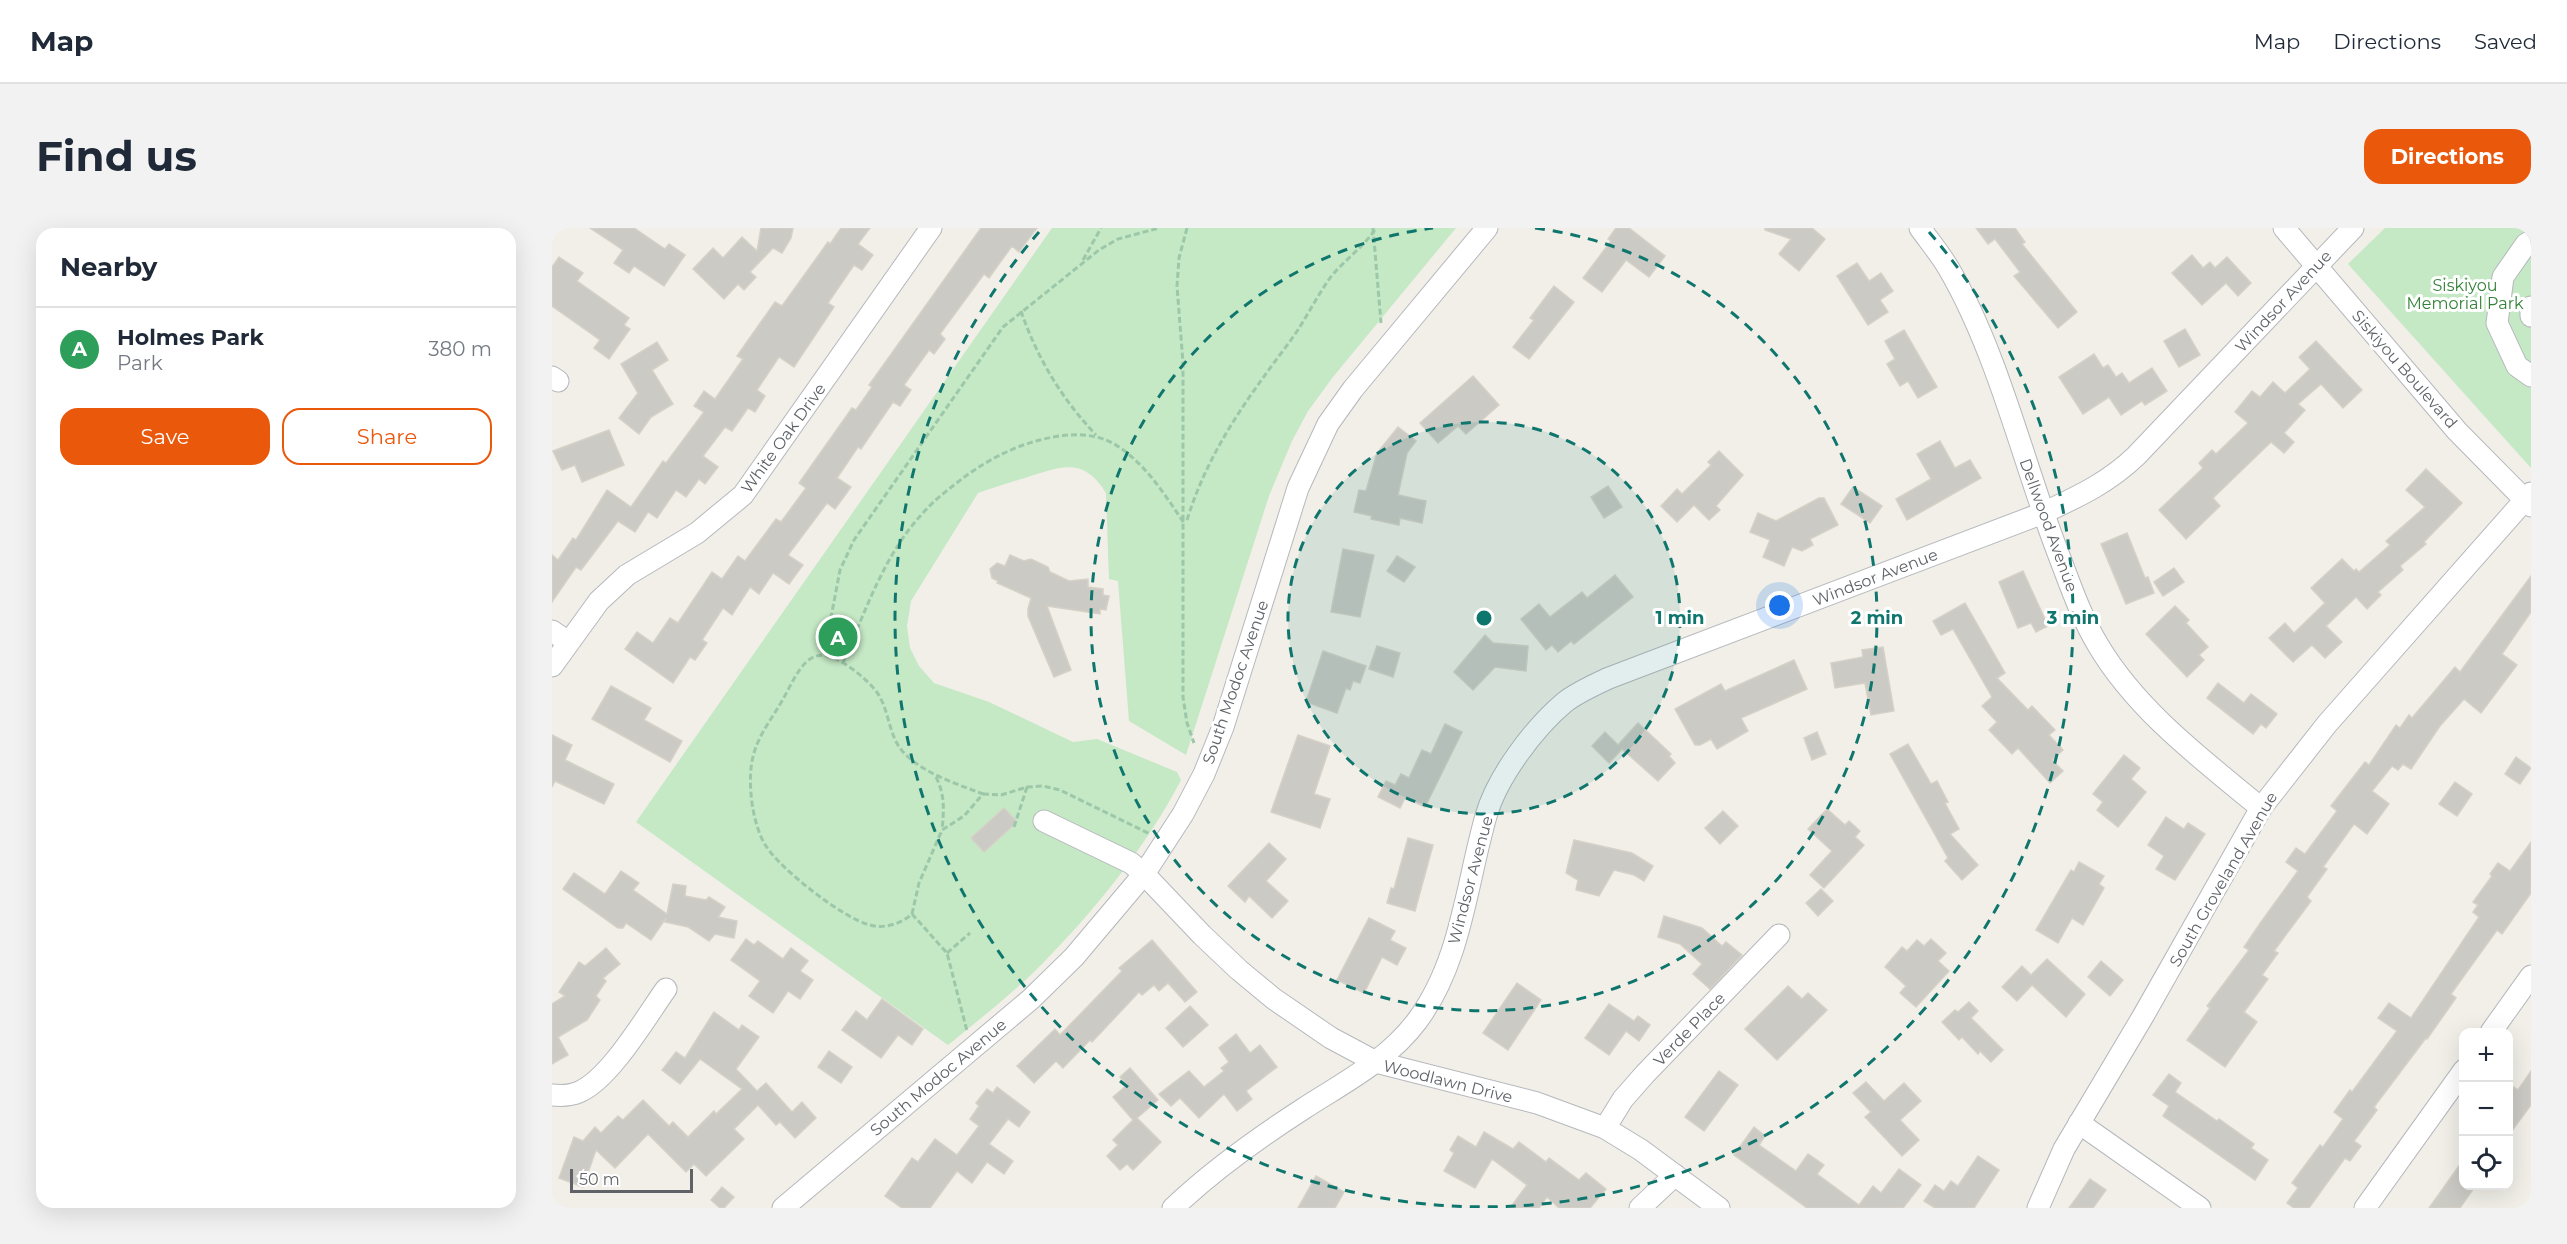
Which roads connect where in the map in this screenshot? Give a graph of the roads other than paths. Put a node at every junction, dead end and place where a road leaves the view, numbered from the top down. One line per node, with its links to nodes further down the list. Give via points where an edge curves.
1 (931, 228): 13 (street, White Oak Drive, via 743,495 697,533 627,575)
2 (1486, 228): 17 (street, South Modoc Avenue, via 1353,389 1313,453 1298,488 1215,746 1183,814)
3 (1920, 228): 12 (street, Dellwood Avenue, via 1948,268 1985,345)
4 (2284, 228): 7 (street, Siskiyou Boulevard)
5 (2353, 228): 7 (street, Windsor Avenue)
6 (2531, 241): 10 (street, via 2503,277 2497,323 2517,366)
7 (2315, 265): 11 (street, Siskiyou Boulevard, via 2457,431); 12 (street, Windsor Avenue, via 2117,474)
8 (2531, 307): 9 (street)
9 (2531, 316)
10 (2531, 376)
11 (2529, 500): 15 (street, South Groveland Avenue, via 2327,724)
12 (2043, 513): 15 (street, Dellwood Avenue, via 2086,623 2111,667 2154,715); 22 (street, Windsor Avenue, via 1609,678 1567,701 1514,760 1499,786 1486,814 1458,931 1440,983 1416,1022)
13 (560, 636): 14 (street, White Oak Drive)
14 (552, 666)
15 (2261, 808): 25 (street, South Groveland Avenue)
16 (1044, 821): 17 (street, Woodlawn Drive, via 1131,863)
17 (1144, 874): 22 (street, Woodlawn Drive, via 1202,935 1274,999 1331,1038); 28 (street, South Modoc Avenue, via 1074,957 1031,999)
18 (1779, 935): 26 (street, Verde Place, via 1645,1074)
19 (2531, 976): 21 (street)
20 (666, 989): 24 (street, via 601,1076 579,1092)
21 (2494, 1028)
22 (1376, 1062): 26 (street, Woodlawn Drive, via 1538,1103); 29 (street, Windsor Avenue, via 1224,1165)
23 (2459, 1076): 34 (street)
24 (552, 1095)
25 (2079, 1123): 32 (street, South Groveland Avenue); 33 (street)
26 (1605, 1128): 27 (street, Woodlawn Drive)
27 (1675, 1175): 30 (street); 31 (street, Woodlawn Drive)
28 (783, 1208)
29 (1173, 1208)
30 (1640, 1208)
31 (1719, 1208)
32 (2038, 1208)
33 (2200, 1208)
34 (2365, 1208)

